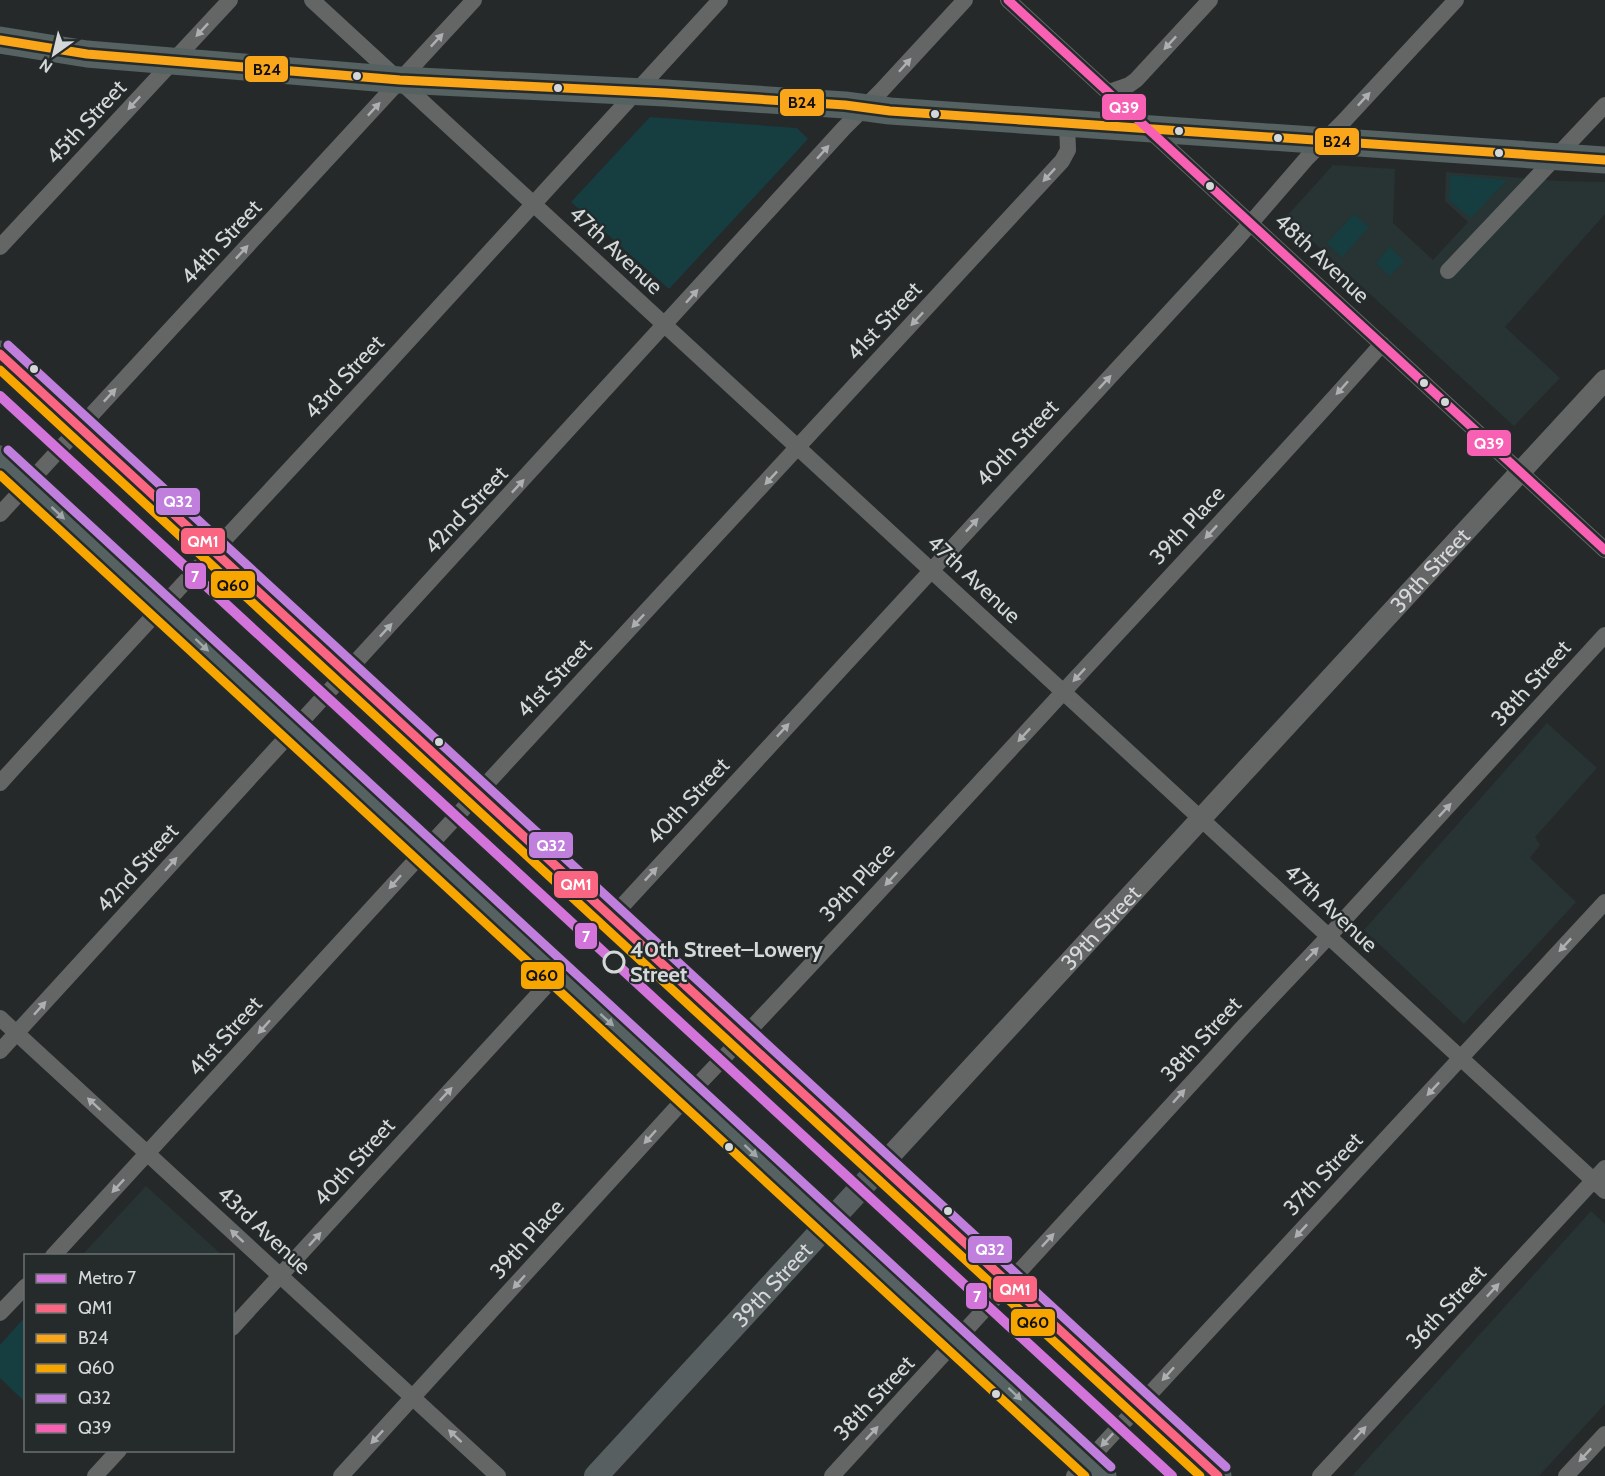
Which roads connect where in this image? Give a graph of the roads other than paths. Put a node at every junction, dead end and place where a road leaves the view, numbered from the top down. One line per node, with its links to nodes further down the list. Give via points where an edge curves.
1 (230, 0): 10 (street, 45th Street, one-way to 10)
2 (312, 0): 11 (street, 47th Avenue)
3 (474, 0): 11 (street, 44th Street, one-way to 3)
4 (720, 0): 12 (street, 43rd Street)
5 (965, 0): 15 (street, 42nd Street, one-way to 5)
6 (1008, 0): 13 (street, 48th Avenue)
7 (1210, 0): 13 (street, one-way to 13, via 1136,80)
8 (1456, 0): 18 (street, 40th Street, one-way to 8)
9 (0, 40): 10 (main road, via 87,54)
10 (174, 60): 11 (main road); 23 (street, 45th Street, one-way to 23)
11 (400, 80): 12 (main road); 21 (street, 47th Avenue); 29 (street, 44th Street, one-way to 11)
12 (636, 91): 15 (main road); 21 (street, 43rd Street)
13 (1109, 92): 17 (street, 48th Avenue)
14 (1605, 105): 19 (street)
15 (865, 108): 16 (main road); 25 (street, 42nd Street, one-way to 15)
16 (1067, 123): 17 (main road); 30 (street, 41st Street, one-way to 30, via 1068,150 1062,162)
17 (1149, 129): 18 (main road); 22 (street, 48th Avenue)
18 (1324, 141): 19 (main road); 22 (street, 40th Street)
19 (1555, 157): 20 (main road); 24 (street)
20 (1605, 160)
21 (534, 204): 25 (street, 47th Avenue); 35 (street, 43rd Street)
22 (1250, 223): 26 (street, 48th Avenue); 37 (street, 40th Street, one-way to 22)
23 (0, 248)
24 (1448, 271)
25 (665, 326): 30 (street, 47th Avenue); 40 (street, 42nd Street, one-way to 25)
26 (1382, 344): 32 (street, 48th Avenue); 41 (street, 39th Place, one-way to 41)
27 (0, 354): 29 (main road)
28 (1605, 380): 32 (street, 39th Street)
29 (80, 428): 33 (street, 44th Street); 35 (main road)
30 (798, 448): 37 (street, 47th Avenue); 44 (street, 41st Street, one-way to 44)
31 (0, 459): 33 (main road)
32 (1520, 472): 36 (street, 48th Avenue); 45 (street, 39th Street)
33 (27, 484): 34 (street, 44th Street); 38 (main road, one-way to 38)
34 (0, 514)
35 (213, 550): 38 (street, 43rd Street); 40 (main road)
36 (1605, 550)
37 (931, 570): 41 (street, 47th Avenue); 48 (street, 40th Street, one-way to 37)
38 (160, 608): 42 (main road, one-way to 42); 43 (street, 43rd Street)
39 (1605, 635): 49 (street, 38th Street, one-way to 39)
40 (346, 673): 42 (street, 42nd Street); 44 (main road)
41 (1063, 692): 45 (street, 47th Avenue); 53 (street, 39th Place, one-way to 53)
42 (294, 730): 46 (main road); 52 (street, 42nd Street, one-way to 42)
43 (0, 783)
44 (478, 794): 46 (street, 41st Street); 48 (main road)
45 (1201, 819): 49 (street, 47th Avenue); 58 (street, 39th Street)
46 (424, 852): 50 (main road); 57 (street, 41st Street, one-way to 57)
47 (1605, 902): 55 (street, 37th Street, one-way to 55)
48 (612, 917): 53 (main road)
49 (1329, 936): 55 (street, 47th Avenue); 63 (street, 38th Street, one-way to 49)
50 (557, 974): 56 (main road, one-way to 56); 62 (street, 40th Street, one-way to 50)
51 (0, 1018): 52 (street, 43rd Avenue)
52 (16, 1033): 54 (street, 42nd Street); 57 (street, 43rd Avenue, one-way to 52)
53 (743, 1038): 56 (street, 39th Place); 58 (main road)
54 (0, 1051)
55 (1461, 1059): 59 (street, 47th Avenue); 69 (street, 37th Street, one-way to 69)
56 (689, 1094): 60 (main road, one-way to 60); 68 (street, 39th Place, one-way to 68)
57 (147, 1154): 61 (street, 41st Street, one-way to 61); 62 (street, 43rd Avenue, one-way to 57)
58 (881, 1166): 60 (main road, 39th Street); 63 (main road)
59 (1601, 1180): 79 (street, 36th Street, one-way to 59)
60 (828, 1222): 67 (main road); 76 (main road, 39th Street)
61 (55, 1254)
62 (280, 1276): 66 (street, 40th Street); 68 (street, 43rd Avenue)
63 (1008, 1283): 67 (street, 38th Street); 69 (main road)
64 (24, 1288): 65 (street)
65 (0, 1313)
66 (234, 1326)
67 (957, 1340): 72 (main road, one-way to 72); 77 (street, 38th Street, one-way to 67)
68 (413, 1398): 74 (street, 39th Place, one-way to 74); 75 (street, 43rd Avenue, one-way to 68)
69 (1140, 1405): 72 (street, 37th Street, one-way to 72); 78 (main road)
70 (1605, 1434): 80 (street, one-way to 80)
71 (117, 1452): 73 (street)
72 (1088, 1471)
73 (95, 1476)
74 (341, 1476)
75 (498, 1476)
76 (596, 1476)
77 (832, 1476)
78 (1218, 1476)
79 (1320, 1476)
80 (1566, 1476)

